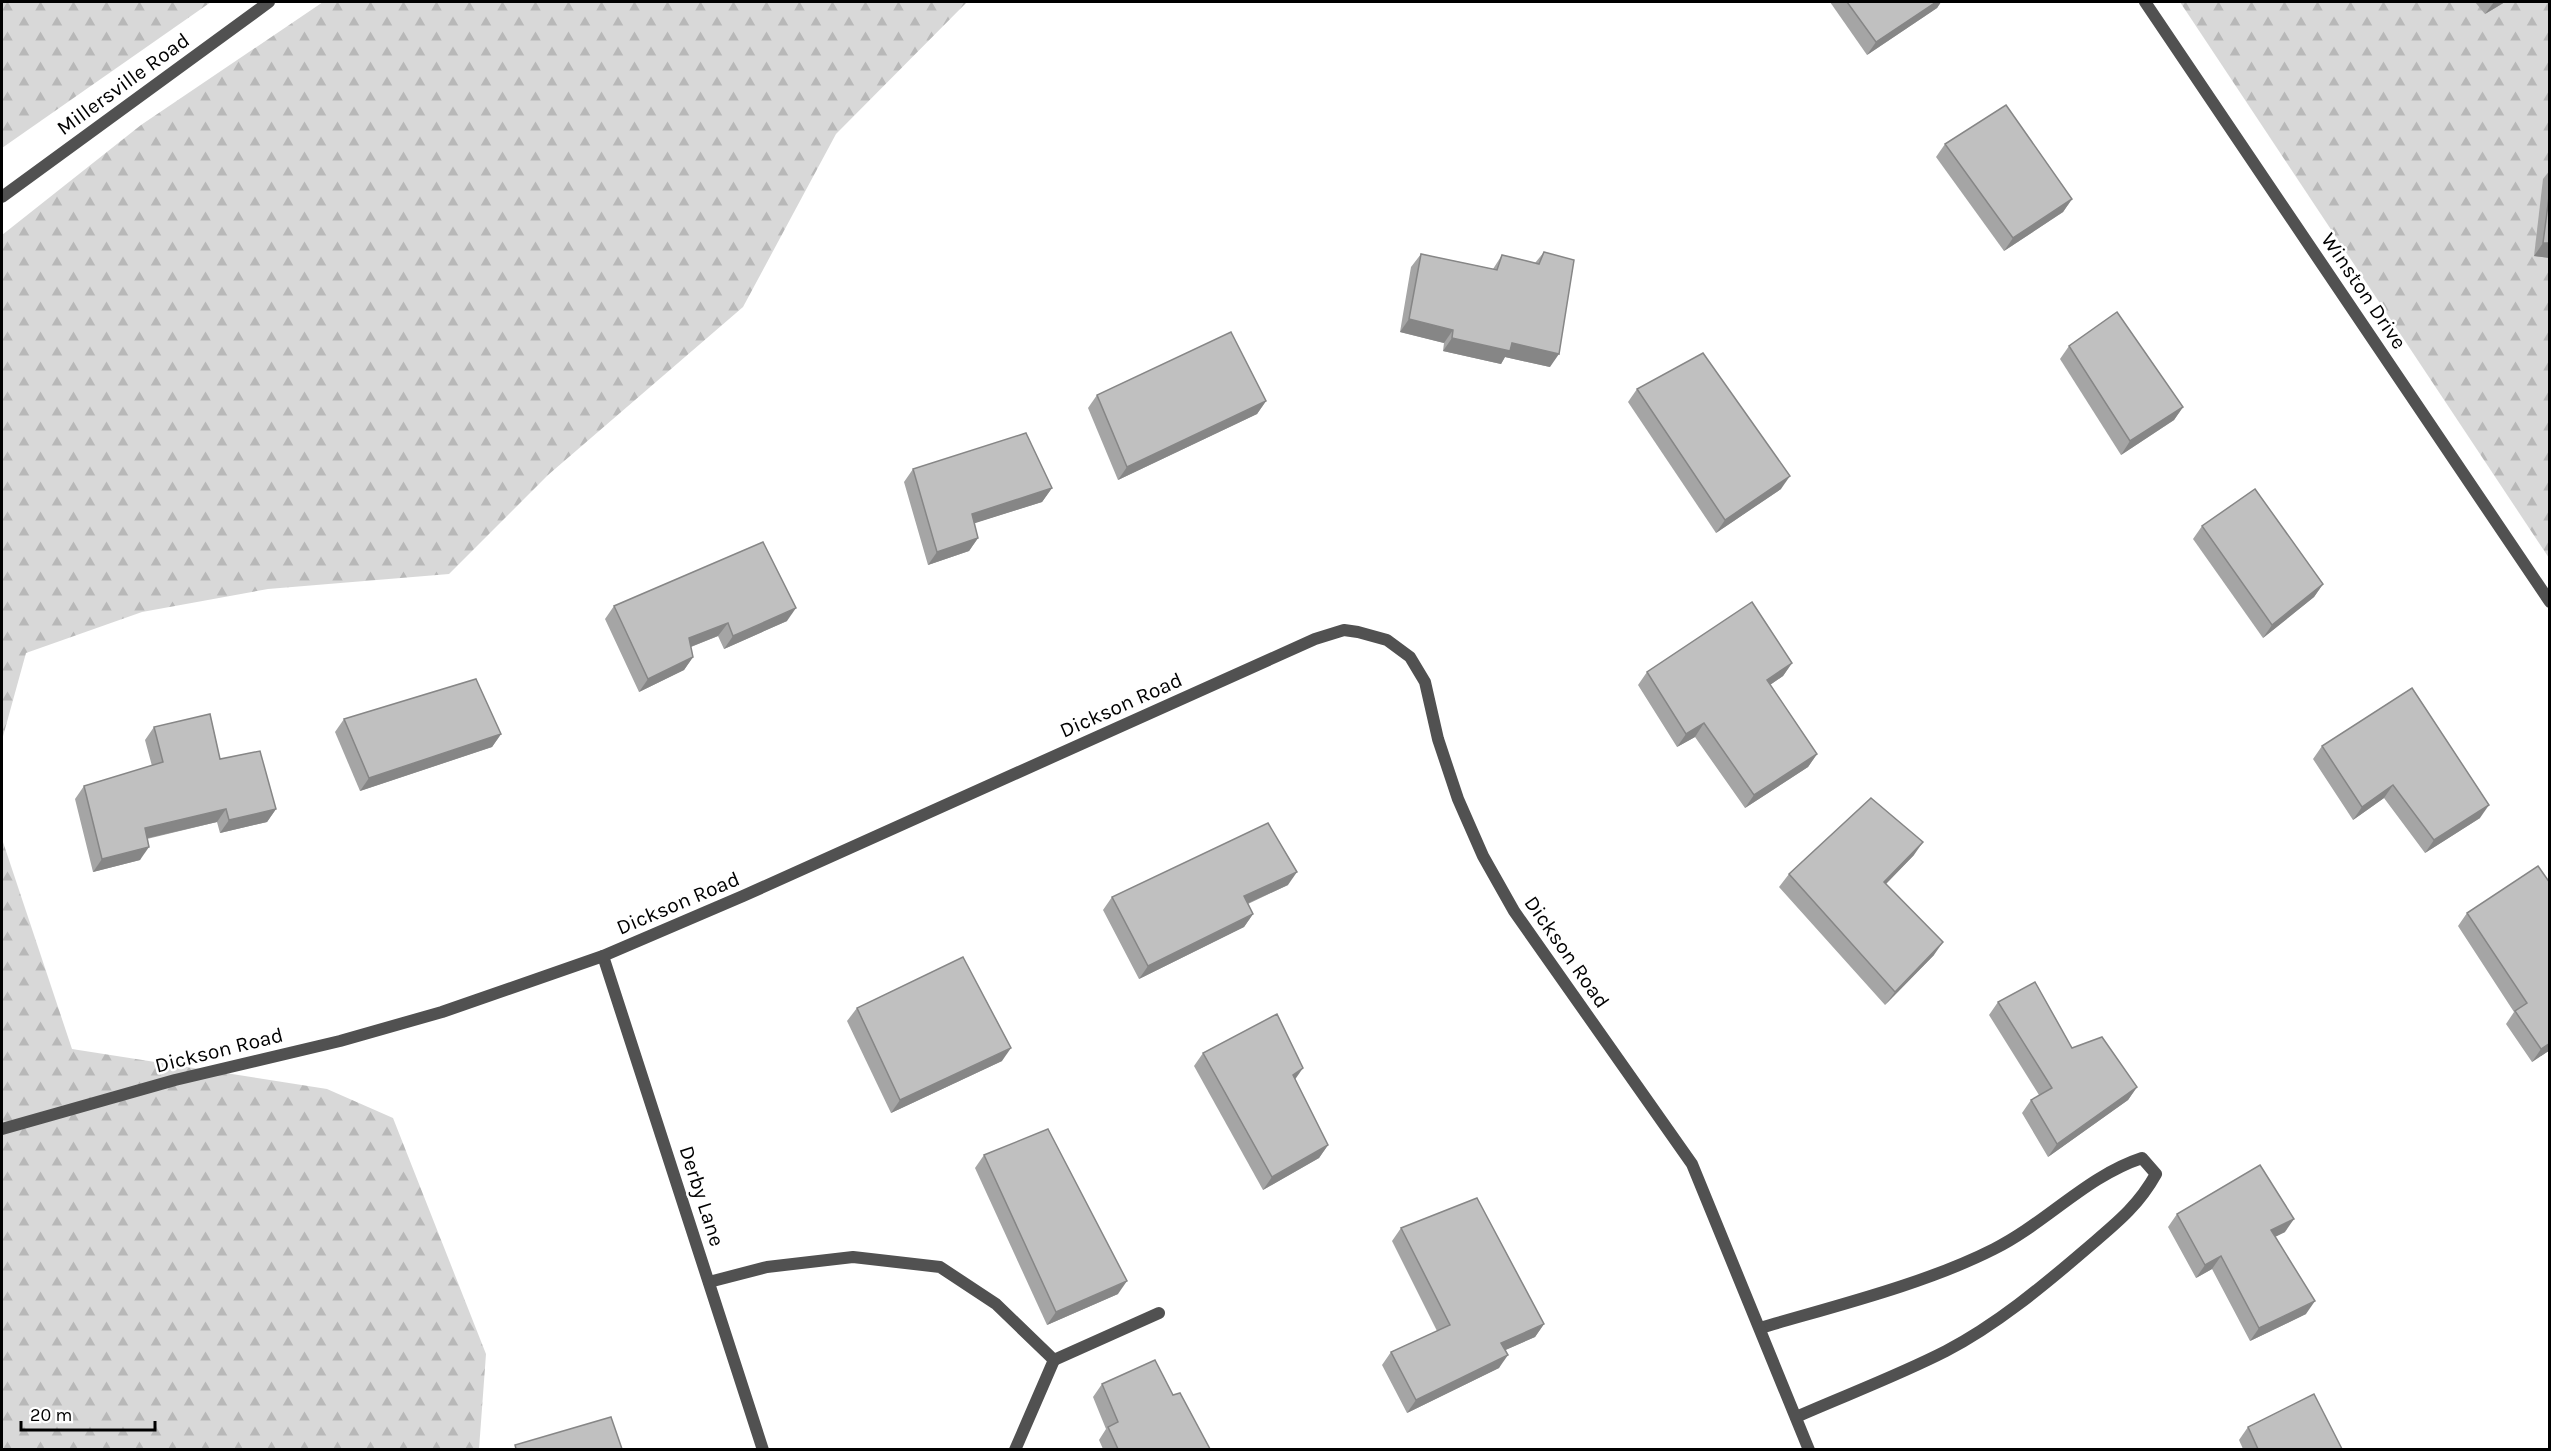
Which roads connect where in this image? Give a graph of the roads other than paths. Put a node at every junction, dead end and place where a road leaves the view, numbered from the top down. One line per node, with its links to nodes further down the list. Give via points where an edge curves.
1 (268, 2): 3 (street, Millersville Road)
2 (2145, 2): 4 (street, Winston Drive)
3 (2, 198)
4 (2550, 602)
5 (603, 956): 6 (street, Dickson Road, via 442,1012); 7 (street, Derby Lane); 9 (street, Dickson Road, via 1315,639 1344,630 1372,634 1387,639 1410,657 1425,682 1458,799 1492,875 1537,945 1682,1145)
6 (2, 1129)
7 (709, 1282): 10 (street, via 767,1267 853,1257 940,1267 996,1304); 12 (street, Derby Lane)
8 (1159, 1313): 10 (street)
9 (1760, 1328): 11 (street, Dickson Road); 11 (street, via 1889,1290 1993,1250 2123,1164 2142,1158 2156,1174 2142,1199 2118,1222 1992,1323 1946,1350)
10 (1054, 1359): 13 (street)
11 (1796, 1418): 14 (street, Dickson Road)
12 (763, 1449)
13 (1015, 1449)
14 (1809, 1449)

